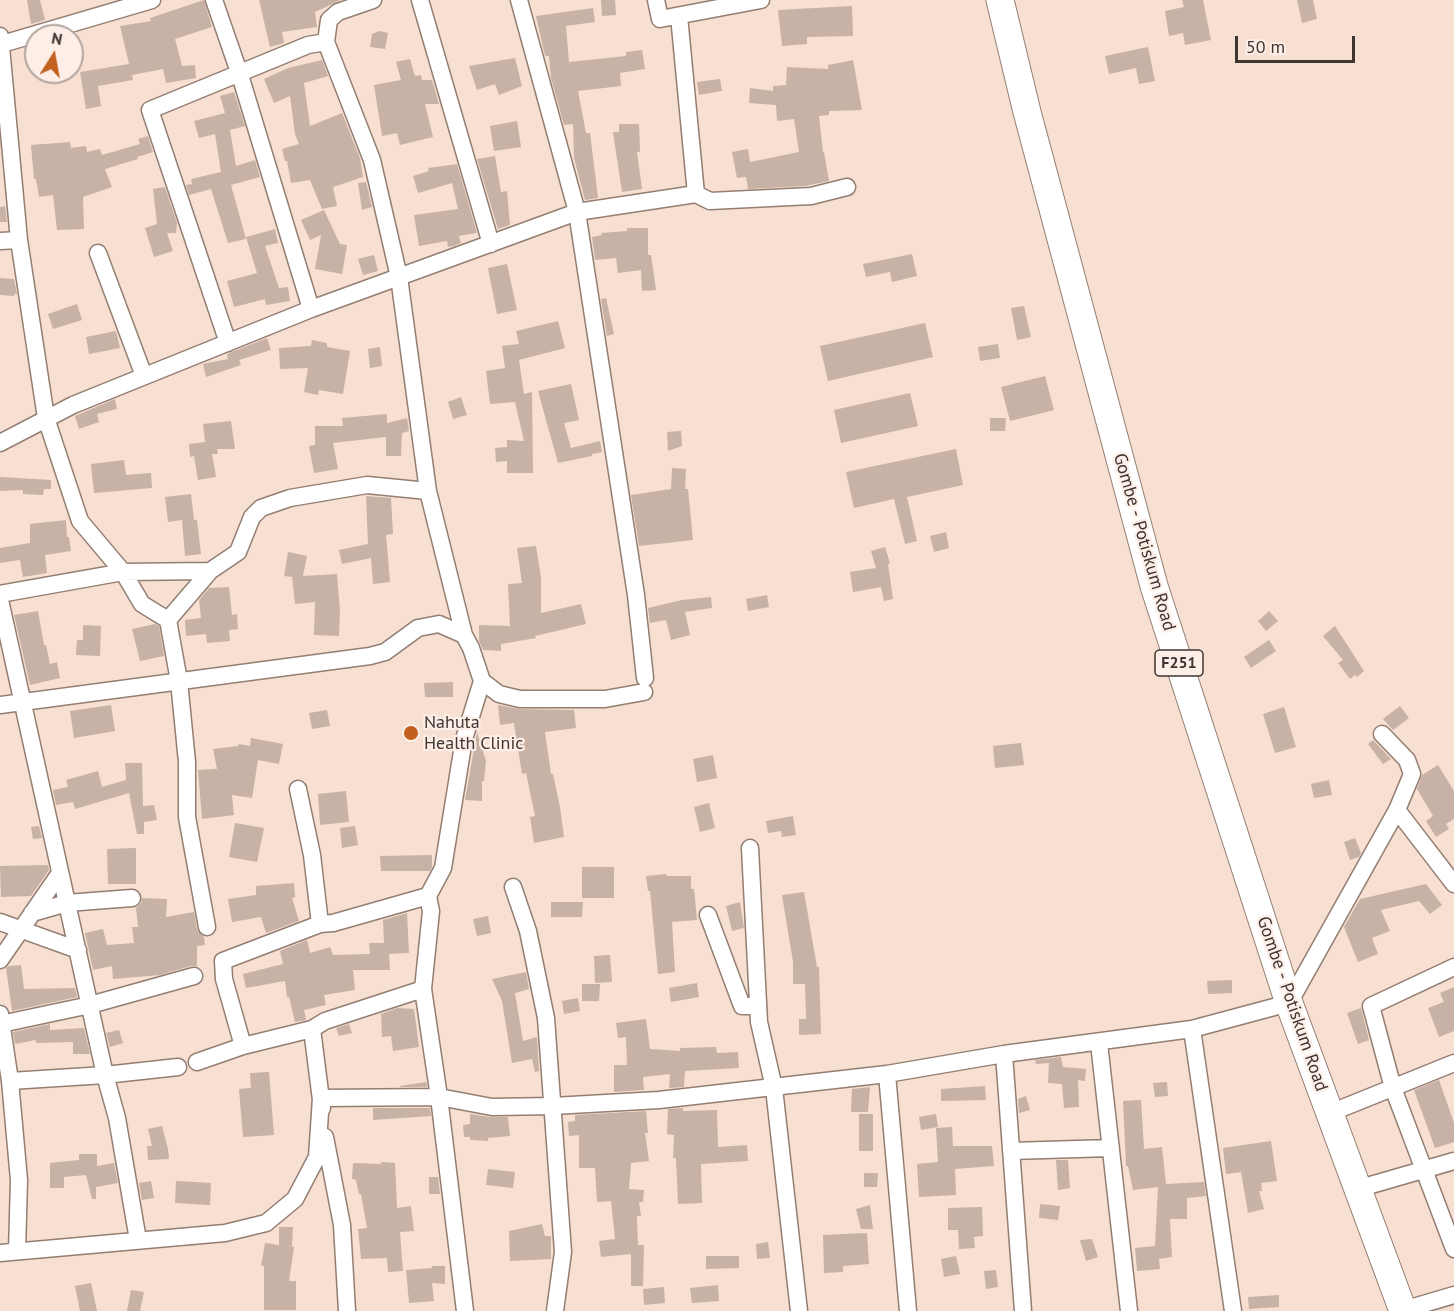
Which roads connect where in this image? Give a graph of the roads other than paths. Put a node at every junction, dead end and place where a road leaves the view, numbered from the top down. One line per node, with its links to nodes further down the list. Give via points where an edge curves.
1 (152, 0): 10 (street)
2 (214, 0): 12 (street)
3 (373, 0): 11 (street, via 338,12 329,20)
4 (420, 0): 18 (street)
5 (519, 0): 15 (street)
6 (656, 0): 9 (street, via 660,19)
7 (761, 0): 9 (street)
8 (1000, 0): 58 (main road, Gombe - Potiskum Road / F251, via 1154,586)
9 (679, 16): 14 (street)
10 (1, 40): 16 (street)
11 (326, 42): 12 (street, via 308,45); 20 (street, via 372,160)
12 (240, 75): 21 (street); 22 (street, via 150,111)
13 (847, 187): 14 (street, via 811,196 710,201)
14 (696, 194): 15 (street)
15 (577, 212): 18 (street); 34 (street, via 636,595 644,685 605,699 520,699 499,694)
16 (19, 240): 17 (street); 24 (street)
17 (0, 241)
18 (491, 244): 20 (street)
19 (98, 252): 23 (street)
20 (399, 277): 21 (street); 26 (street)
21 (311, 309): 22 (street)
22 (228, 343): 23 (street)
23 (144, 376): 24 (street)
24 (46, 418): 25 (street); 28 (street, via 80,521)
25 (0, 442)
26 (428, 491): 27 (street, via 367,485 290,498 261,508 252,517 238,552); 32 (street)
27 (210, 571): 28 (street); 31 (street)
28 (123, 572): 29 (street); 31 (street, via 142,604)
29 (0, 594)
30 (0, 600): 35 (street)
31 (168, 620): 33 (street)
32 (464, 635): 33 (street, via 439,624 418,628 385,652 370,656); 34 (street)
33 (179, 681): 35 (street); 51 (street, via 187,762 187,817)
34 (482, 681): 44 (street, via 464,739 443,868)
35 (22, 701): 36 (street); 41 (street)
36 (2, 708)
37 (1382, 734): 39 (street, via 1407,760 1412,774)
38 (298, 789): 50 (street, via 312,855)
39 (1397, 810): 42 (street); 58 (street)
40 (750, 848): 60 (street)
41 (60, 873): 46 (street); 47 (street)
42 (1454, 884)
43 (513, 887): 77 (street, via 528,932 546,1018)
44 (428, 896): 50 (street); 57 (street, via 431,911)
45 (132, 898): 46 (street)
46 (67, 903): 47 (street); 53 (street)
47 (33, 913): 52 (street)
48 (708, 915): 60 (street, via 742,1006)
49 (0, 922): 52 (street)
50 (320, 924): 65 (street, via 223,961 224,979)
51 (207, 927)
52 (21, 930): 53 (street); 54 (street)
53 (78, 950): 59 (street)
54 (0, 960)
55 (1454, 967): 74 (street, via 1371,1006)
56 (194, 976): 59 (street)
57 (423, 989): 62 (street); 75 (street)
58 (1289, 1004): 63 (street); 78 (main road, Gombe - Potiskum Road / F251)
59 (90, 1005): 61 (street); 71 (street)
60 (758, 1006): 73 (street)
61 (1, 1019): 72 (street)
62 (312, 1029): 65 (street); 76 (street)
63 (1192, 1029): 64 (street); 96 (street)
64 (1099, 1043): 66 (street); 79 (street)
65 (243, 1046): 67 (street)
66 (1004, 1054): 70 (street); 80 (street)
67 (197, 1062)
68 (1454, 1064): 74 (street)
69 (178, 1067): 71 (street)
70 (887, 1074): 73 (street); 93 (street)
71 (105, 1075): 72 (street); 84 (street, via 117,1118)
72 (10, 1081): 86 (street, via 19,1180)
73 (774, 1088): 77 (street); 92 (street)
74 (1394, 1088): 78 (street); 82 (street)
75 (439, 1097): 76 (street); 77 (street, via 492,1107); 90 (street)
76 (321, 1098): 84 (street, via 317,1157 295,1198 266,1223 225,1233); 89 (street, via 342,1225)
77 (553, 1106): 91 (street, via 563,1252)
78 (1330, 1113): 83 (main road, Gombe - Potiskum Road / F251)
79 (1111, 1148): 80 (street); 95 (street)
80 (1011, 1151): 94 (street)
81 (1454, 1161): 82 (street)
82 (1425, 1170): 83 (street); 85 (street)
83 (1357, 1188): 88 (main road, Gombe - Potiskum Road / F251)
84 (138, 1240): 86 (street)
85 (1454, 1248)
86 (8, 1252)
87 (1454, 1294): 88 (street)
88 (1403, 1310)
89 (347, 1311)
90 (465, 1311)
91 (555, 1311)
92 (799, 1311)
93 (908, 1311)
94 (1023, 1311)
95 (1129, 1311)
96 (1233, 1311)

